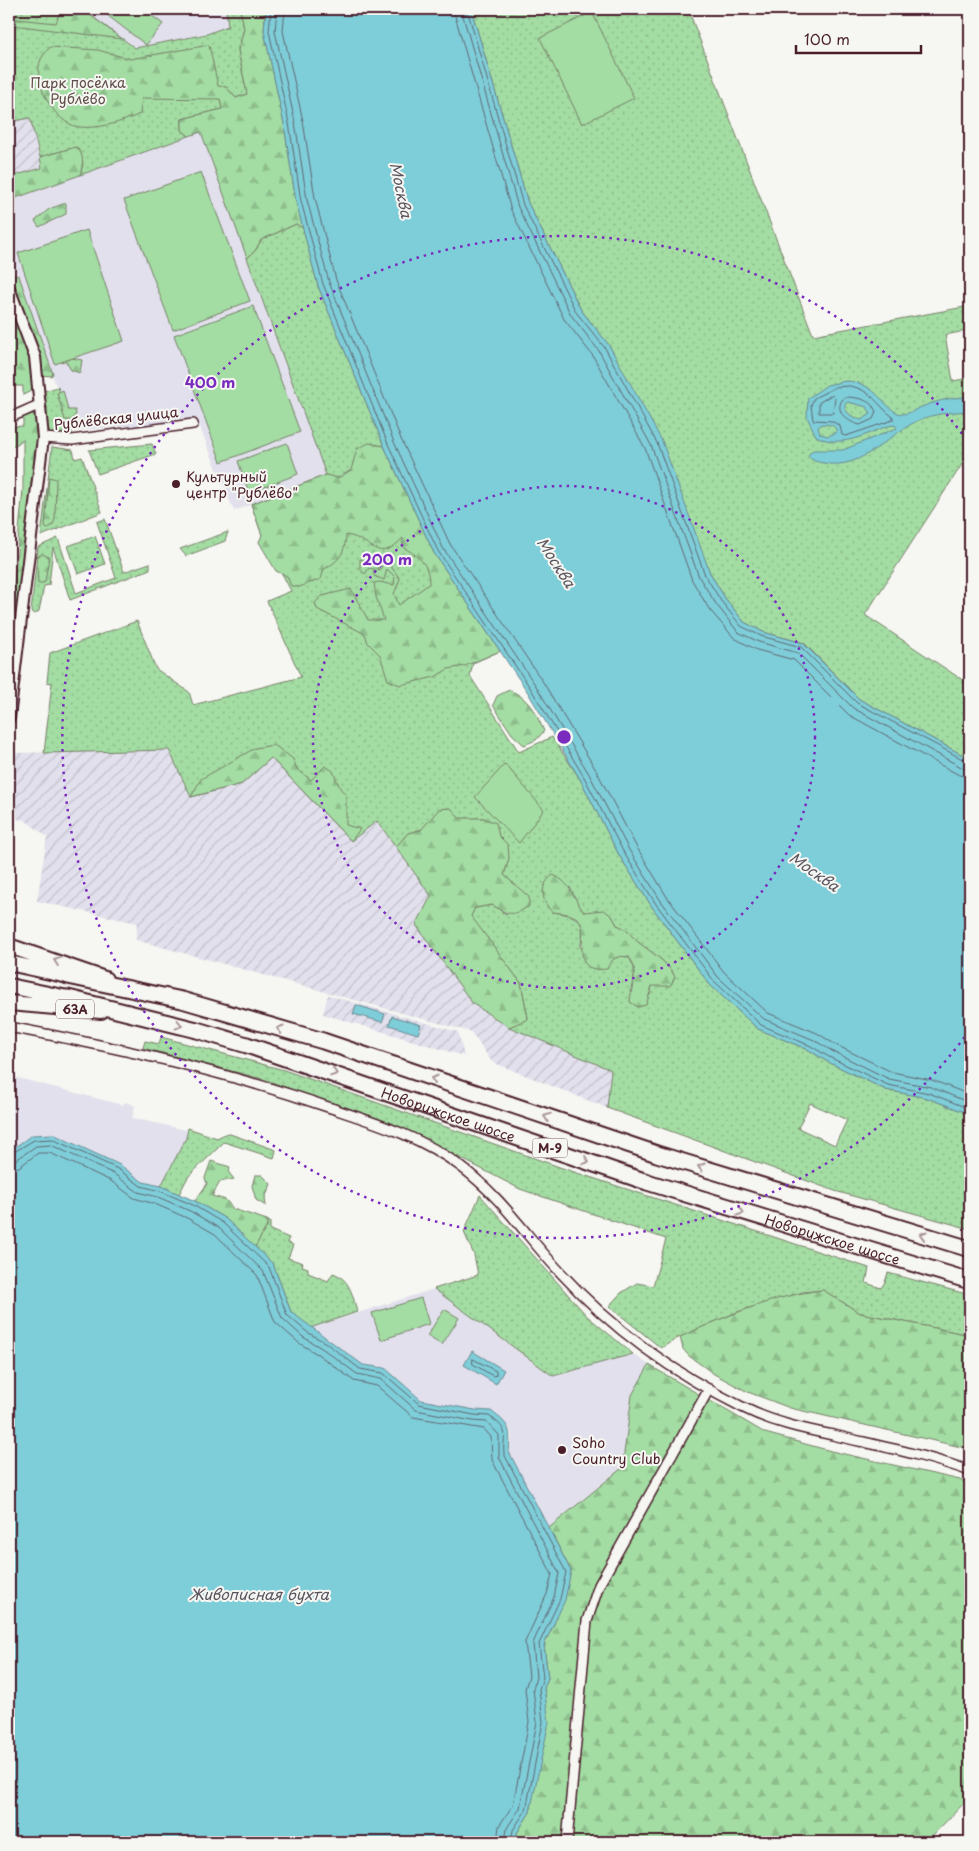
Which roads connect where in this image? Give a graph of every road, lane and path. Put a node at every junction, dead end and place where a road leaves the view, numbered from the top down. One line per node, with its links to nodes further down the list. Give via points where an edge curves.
1 (9, 288): 2 (street, via 36,357)
2 (41, 404): 3 (street); 5 (street)
3 (9, 418)
4 (193, 424): 5 (street, Рублёвская улица, via 72,440)
5 (43, 438): 6 (street)
6 (9, 718)
7 (9, 946): 11 (highway, one-way to 7)
8 (9, 963): 9 (highway, Новорижское шоссе / М-9)
9 (68, 976): 11 (highway, Новорижское шоссе / М-9)
10 (16, 988): 12 (highway, Новорижское шоссе / М-9)
11 (135, 990): 16 (highway, Новорижское шоссе / М-9, one-way to 11, via 657,1154 323,1041 182,1000)
12 (68, 998): 14 (highway, Новорижское шоссе / М-9)
13 (14, 1004): 14 (highway, 63A)
14 (131, 1013): 17 (highway, Новорижское шоссе / М-9, one-way to 17, via 283,1057 647,1182)
15 (9, 1027): 18 (street, via 126,1050 282,1091 382,1125 439,1151 500,1201 560,1272 603,1315 638,1344)
16 (970, 1249)
17 (970, 1281)
18 (709, 1389): 19 (street, via 747,1410 791,1426 939,1460); 20 (street, via 599,1585 587,1621)
19 (970, 1471)
20 (567, 1842)

